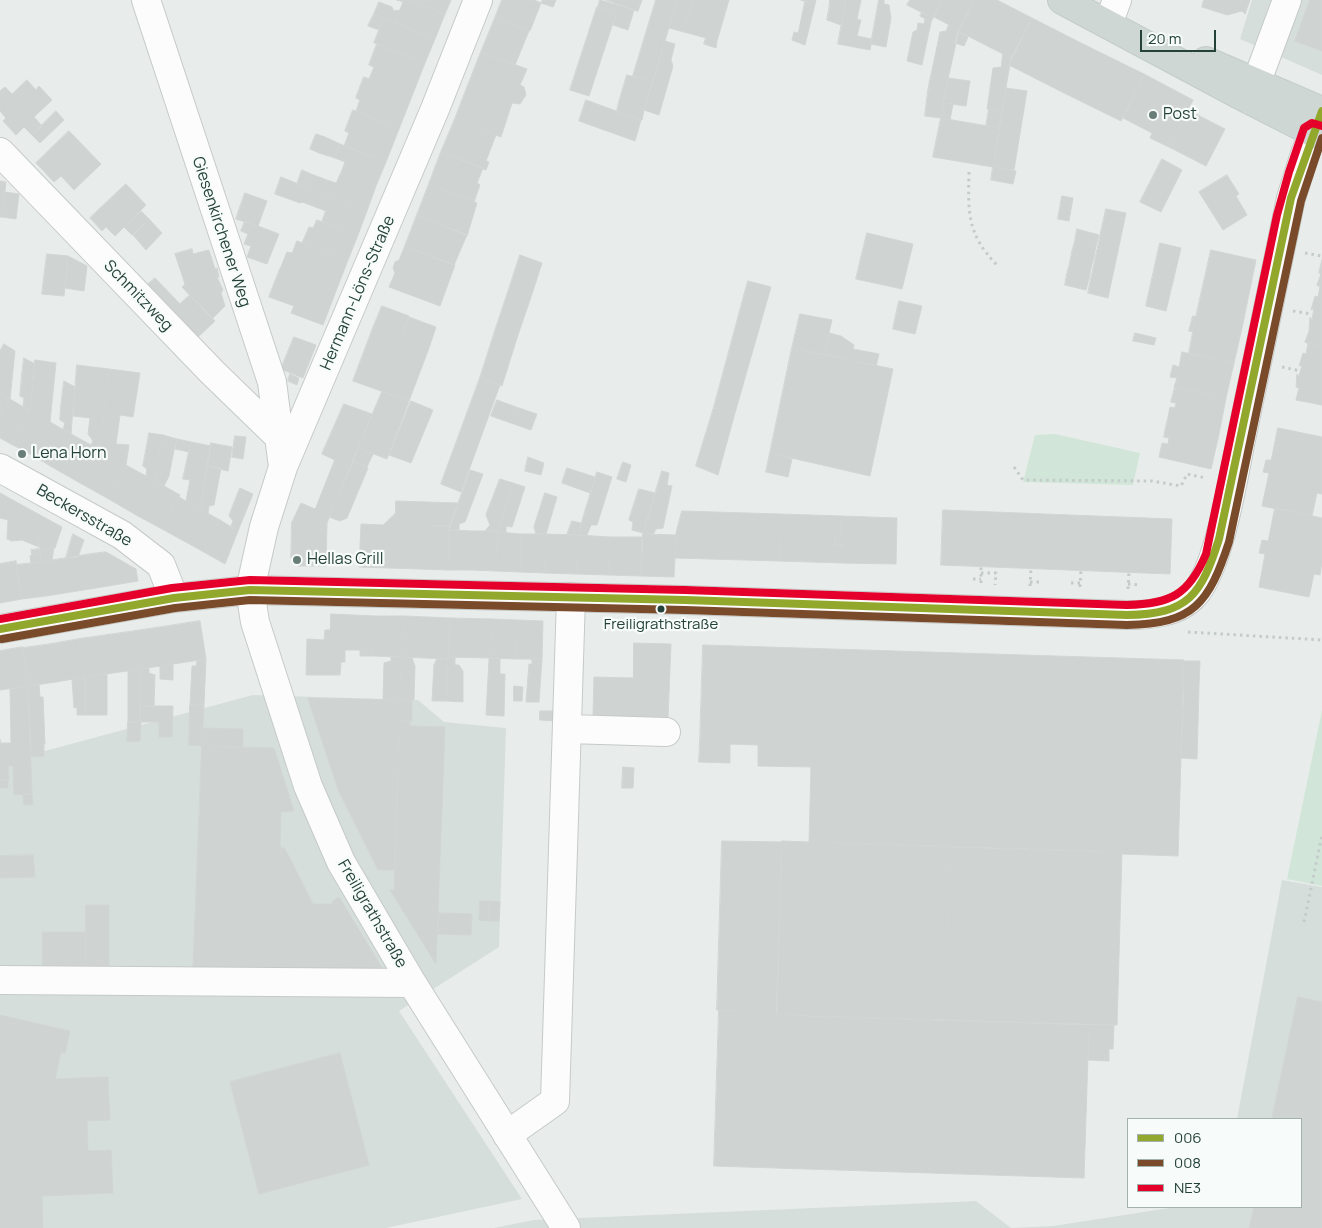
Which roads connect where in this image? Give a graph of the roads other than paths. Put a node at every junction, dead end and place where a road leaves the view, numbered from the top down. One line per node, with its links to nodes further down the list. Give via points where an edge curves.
1 (146, 0): 9 (street, Giesenkirchener Weg, via 272,382)
2 (478, 0): 10 (street, Hermann-Löns-Straße, via 436,109)
3 (1062, 0): 5 (main road)
4 (1287, 0): 6 (street)
5 (1113, 12): 6 (main road)
6 (1253, 91): 7 (main road)
7 (1320, 123): 13 (street, via 1291,198 1232,482 1209,572 1193,596 1178,607 1158,613 1127,615)
8 (0, 152): 9 (street, Schmitzweg)
9 (279, 438): 10 (street, Giesenkirchener Weg)
10 (283, 467): 12 (street, Hermann-Löns-Straße, via 264,527)
11 (0, 468): 14 (street, Beckersstraße, via 122,535 161,565)
12 (250, 590): 13 (street); 14 (street); 19 (street, Freiligrathstraße, via 255,622 308,786 341,862)
13 (571, 597): 16 (street)
14 (174, 598): 15 (street)
15 (0, 629)
16 (568, 729): 17 (street); 20 (street, via 555,1102)
17 (666, 732)
18 (0, 980): 19 (street)
19 (412, 983): 20 (street, Freiligrathstraße)
20 (507, 1134): 21 (street, Freiligrathstraße)
21 (560, 1219)

